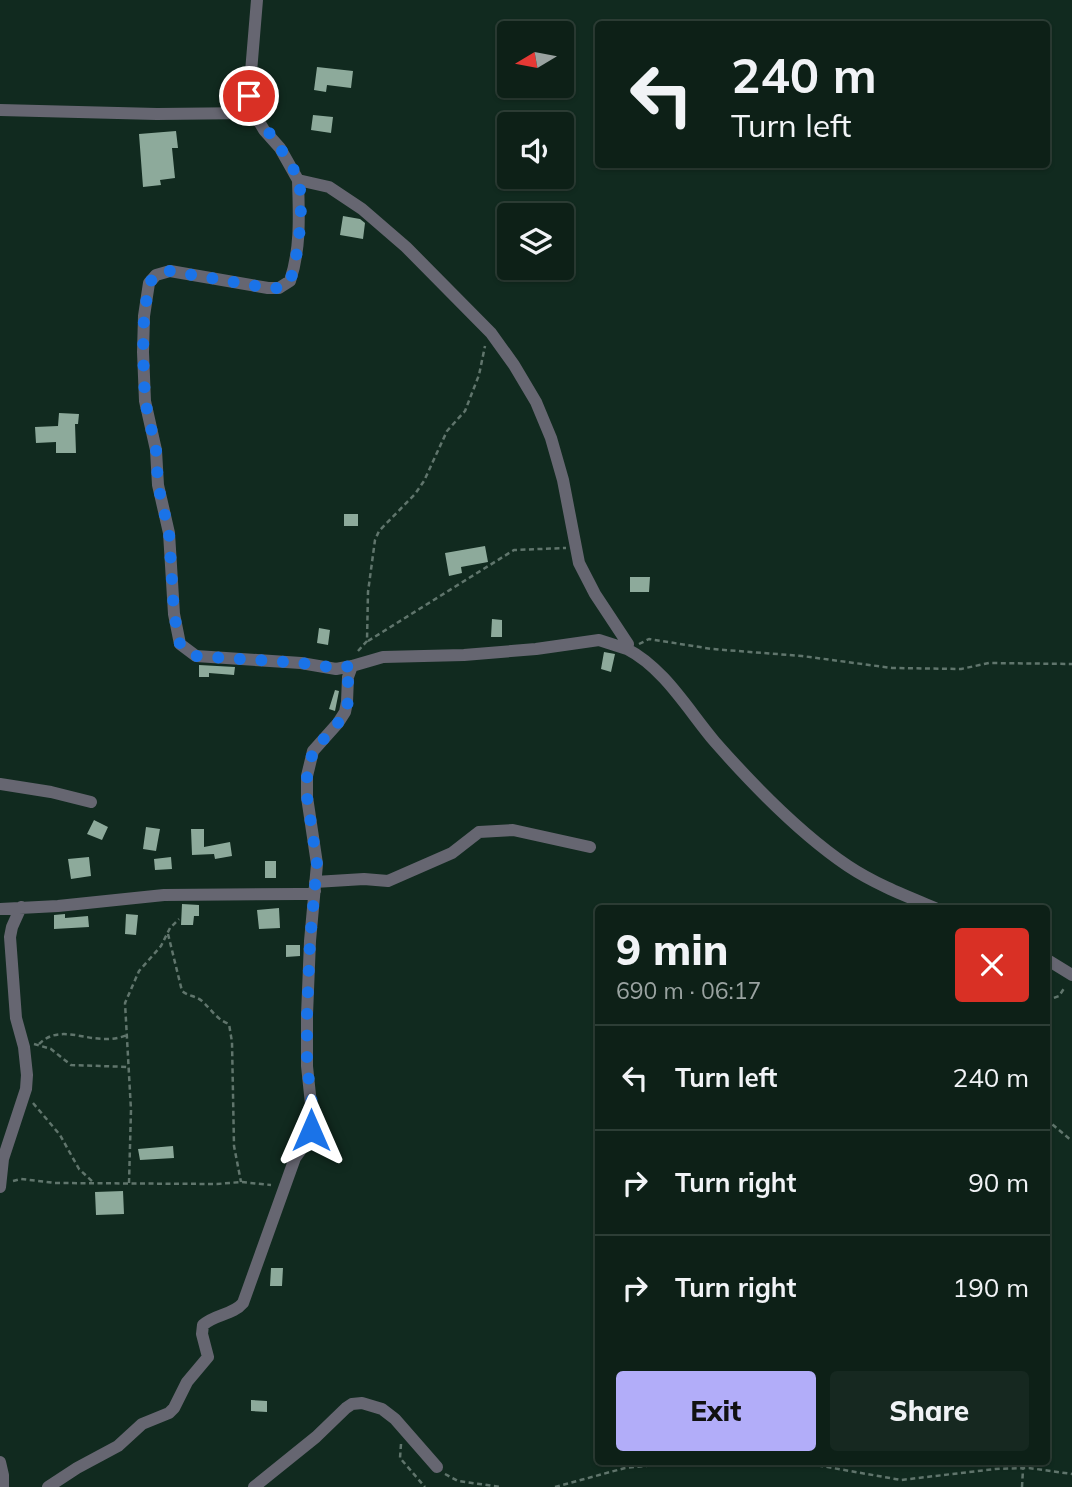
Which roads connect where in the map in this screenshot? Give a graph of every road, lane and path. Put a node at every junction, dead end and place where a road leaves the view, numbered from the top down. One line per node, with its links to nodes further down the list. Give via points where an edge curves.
1 (257, 0): 3 (street, via 249,96)
2 (0, 110): 3 (street)
3 (254, 113): 4 (street)
4 (298, 180): 5 (street, via 329,187 362,209); 10 (street, via 300,229 290,281 268,288 170,271 149,283 144,316 145,401 169,533 180,644 196,656)
5 (491, 332): 6 (street, via 536,402 551,438 564,480); 7 (path, via 465,411 447,431 415,494 374,540)
6 (576, 555): 7 (path, via 569,548 514,550); 8 (street)
7 (367, 641): 10 (path)
8 (627, 649): 9 (path, via 649,639 892,668); 10 (street, via 599,640 442,657 383,657); 15 (street, via 647,662 717,744 820,845 850,867)
9 (1072, 664)
10 (348, 667): 14 (street, via 345,712 313,751 307,776 317,858)
11 (0, 785): 12 (street)
12 (91, 802)
13 (590, 847): 14 (street, via 513,830 479,832 452,853 388,881 364,879)
14 (315, 887): 16 (street, via 310,894 164,895); 32 (street, via 307,1041 312,1123)
15 (928, 905)
16 (21, 907): 17 (street); 24 (street, via 10,937 16,1018)
17 (0, 909)
18 (179, 919): 19 (path)
19 (168, 932): 23 (path, via 139,971 125,1003); 33 (path, via 182,991 200,999 229,1024 234,1146)
20 (1050, 963): 21 (street)
21 (1069, 980): 22 (path, via 1059,996)
22 (1050, 999)
23 (127, 1035): 25 (path, via 96,1041 67,1033); 26 (path)
24 (23, 1042): 25 (path); 27 (street)
25 (38, 1044): 26 (path, via 71,1065)
26 (129, 1067): 35 (path)
27 (24, 1096): 31 (street); 34 (path, via 39,1108 79,1169)
28 (1050, 1122): 30 (path)
29 (0, 1129): 31 (street)
30 (1072, 1140)
31 (7, 1143): 36 (street)
32 (287, 1181): 33 (path, via 289,1184 269,1185); 45 (street, via 243,1303 203,1325 208,1357 187,1382 174,1408)
33 (241, 1182): 35 (path)
34 (94, 1183): 35 (path); 36 (path, via 21,1179)
35 (129, 1183)
36 (0, 1185)
37 (404, 1430): 41 (street); 46 (street, via 382,1409 352,1404); 47 (path, via 400,1458)
38 (0, 1462): 44 (street)
39 (655, 1465): 49 (path)
40 (816, 1465): 42 (path, via 901,1480)
41 (437, 1467): 48 (path, via 458,1481)
42 (1023, 1468): 43 (path); 50 (path)
43 (1072, 1474)
44 (3, 1487)
45 (48, 1487)
46 (254, 1487)
47 (425, 1487)
48 (501, 1487)
49 (555, 1487)
50 (1023, 1487)

